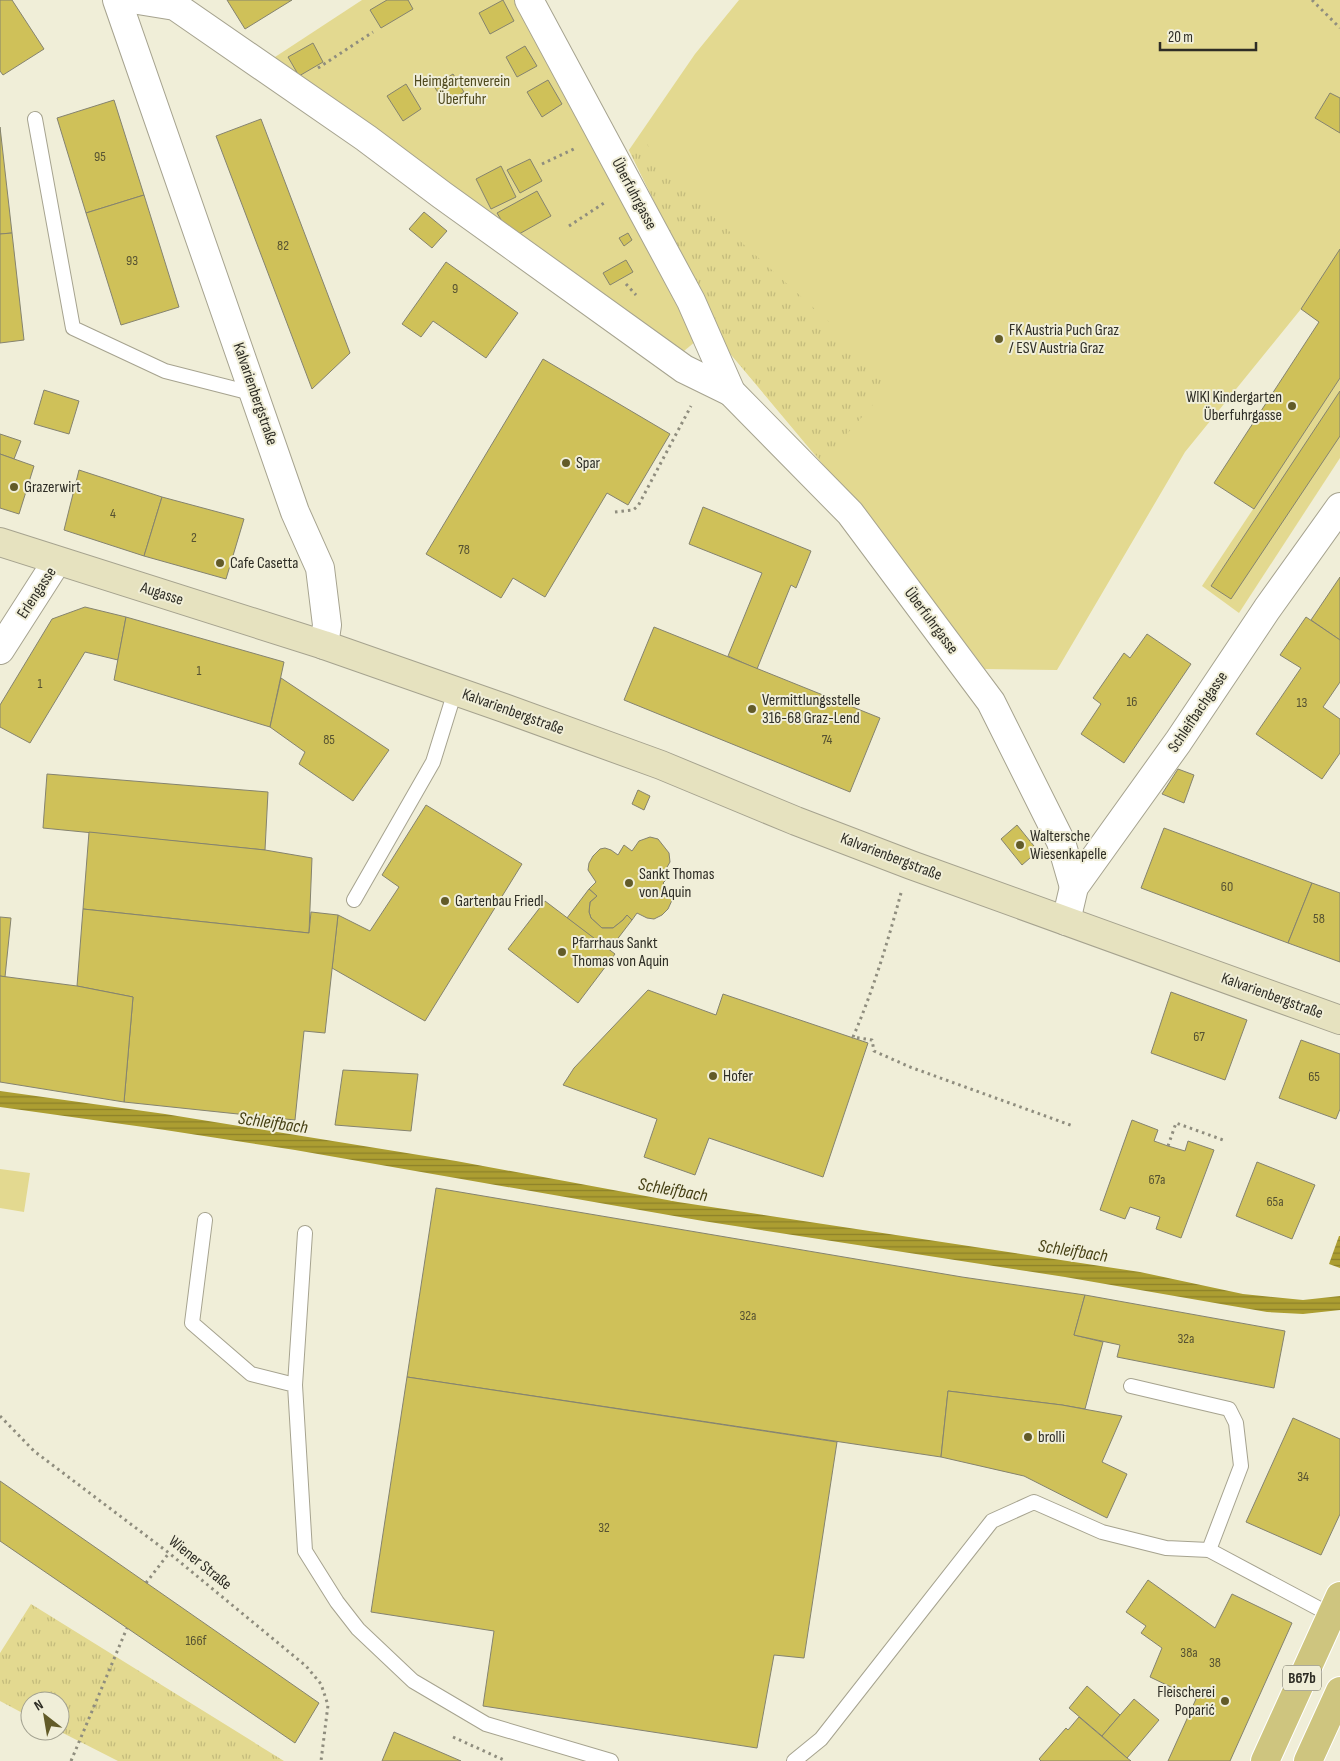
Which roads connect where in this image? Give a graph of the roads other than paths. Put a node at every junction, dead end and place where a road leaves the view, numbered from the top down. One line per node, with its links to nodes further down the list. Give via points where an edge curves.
1 (117, 0): 6 (street, Kalvarienbergstraße)
2 (138, 0): 5 (street, Überfuhrgasse, via 175,6 366,138 684,369)
3 (530, 0): 5 (street, Überfuhrgasse, via 691,301)
4 (35, 119): 6 (lane, via 73,328 165,371)
5 (731, 392): 13 (street, Überfuhrgasse, via 850,513 992,702 1061,842)
6 (255, 394): 10 (street, Kalvarienbergstraße, via 295,512 320,568 327,625)
7 (1340, 506): 13 (street, Schleifbachgasse)
8 (0, 542): 9 (street, Augasse)
9 (57, 561): 10 (street, Augasse); 11 (street, Erlengasse)
10 (324, 645): 12 (street, Kalvarienbergstraße)
11 (0, 650)
12 (454, 691): 14 (lane, via 433,762); 15 (street, Kalvarienbergstraße, via 661,765 822,832)
13 (1074, 887): 15 (street, Schleifbachgasse)
14 (354, 900)
15 (1066, 921): 16 (street, Kalvarienbergstraße)
16 (1340, 1020)
17 (205, 1220): 19 (lane, via 192,1323 251,1374)
18 (305, 1233): 19 (lane)
19 (295, 1385): 24 (lane, via 305,1551 358,1629 412,1682 486,1724)
20 (1131, 1386): 21 (lane, via 1228,1409 1236,1423 1241,1466)
21 (1208, 1550): 22 (lane); 25 (lane, via 1166,1548 1102,1532 1034,1502 992,1521 821,1739)
22 (1336, 1606): 26 (main road, B67b)
23 (1340, 1691): 27 (main road, B67b)
24 (610, 1761)
25 (794, 1761)
26 (1265, 1761)
27 (1308, 1761)

